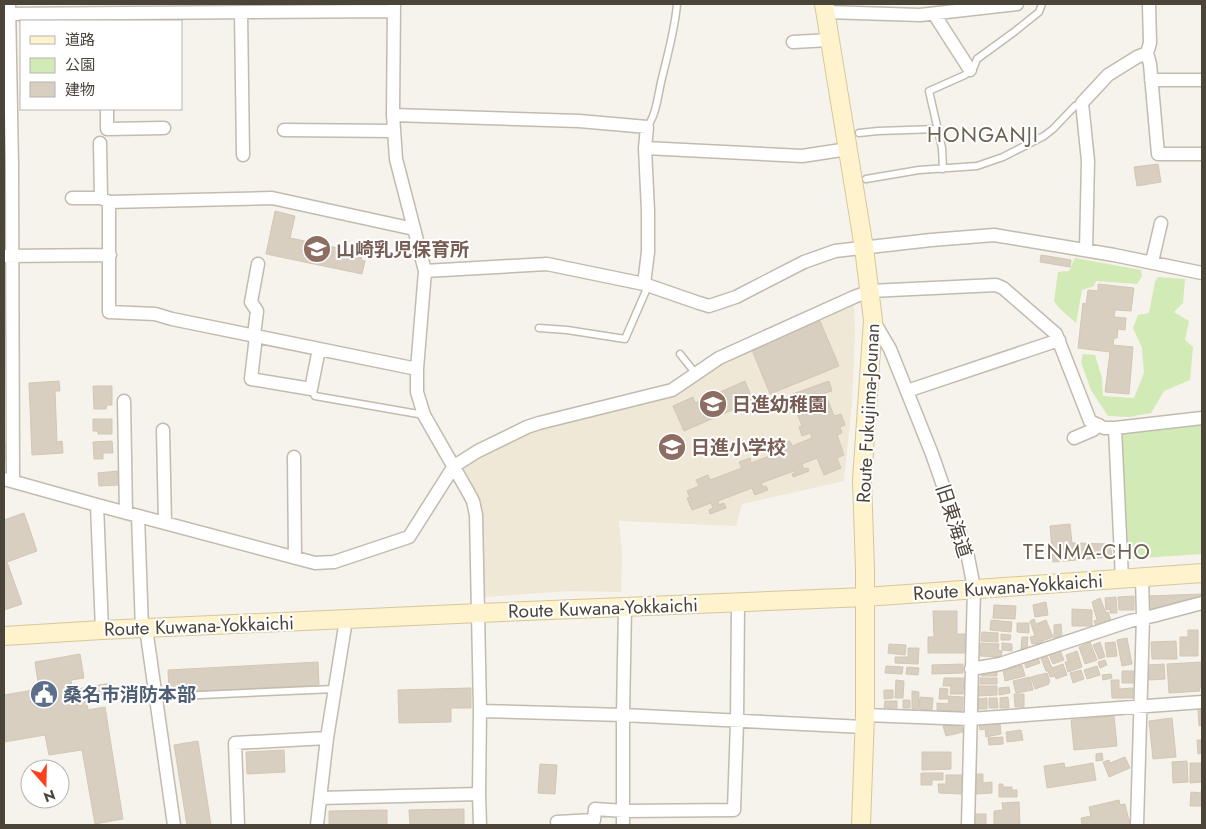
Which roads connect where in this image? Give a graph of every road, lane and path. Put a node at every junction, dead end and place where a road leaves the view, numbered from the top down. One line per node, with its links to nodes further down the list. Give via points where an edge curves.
1 (677, 4): 20 (lane, via 656,103)
2 (1016, 4): 9 (street)
3 (1042, 4): 14 (lane, via 1039,12 977,59)
4 (1149, 4): 13 (street, via 1150,44)
5 (393, 7): 8 (street); 19 (street)
6 (825, 8): 9 (street); 11 (main road, Route Fukujima-Jounan)
7 (7, 11): 10 (street); 31 (street)
8 (241, 12): 10 (street); 30 (street)
9 (934, 14): 14 (street)
10 (104, 17)
11 (830, 40): 12 (street); 28 (main road, Route Fukujima-Jounan)
12 (792, 42)
13 (1147, 53): 15 (street); 17 (street, via 1108,75)
14 (970, 70): 22 (lane, via 929,91)
15 (1151, 80): 16 (street); 29 (street, via 1158,154)
16 (1202, 80)
17 (1082, 103): 32 (lane, via 1044,136 1002,157 978,166); 39 (street, via 1088,161)
18 (106, 110): 21 (street, via 107,129)
19 (393, 115): 20 (street); 24 (street)
20 (647, 127): 27 (street)
21 (164, 128)
22 (937, 129): 25 (lane); 32 (lane)
23 (284, 130): 24 (street)
24 (394, 131): 37 (street, via 396,159)
25 (859, 133)
26 (100, 143): 35 (street)
27 (644, 148): 28 (street, via 802,156); 46 (street, via 648,229)
28 (848, 149): 38 (main road, Route Fukujima-Jounan)
29 (1202, 154)
30 (243, 155)
31 (8, 165): 41 (street)
32 (943, 169): 33 (lane)
33 (866, 179)
34 (72, 198): 35 (street)
35 (105, 200): 37 (street, via 272,198); 40 (street)
36 (1161, 222): 42 (street)
37 (414, 229): 44 (street)
38 (864, 248): 39 (street, via 994,235); 46 (street, via 835,251 804,262 736,297 709,306); 47 (main road, Route Fukujima-Jounan)
39 (1086, 250): 42 (street)
40 (110, 255): 41 (street); 50 (street, via 109,312 155,314)
41 (8, 256): 67 (street)
42 (1152, 262): 45 (street)
43 (258, 264): 50 (street, via 251,302 257,311)
44 (425, 272): 46 (street, via 547,264); 54 (street)
45 (1202, 273)
46 (646, 285): 49 (lane, via 625,339)
47 (870, 291): 48 (main road, Route Fukujima-Jounan); 51 (street, via 996,285 1004,288 1056,334); 55 (street, via 719,358)
48 (873, 320): 57 (street, 旧東海道, via 890,349); 76 (main road, Route Fukujima-Jounan, via 862,480)
49 (539, 328)
50 (255, 335): 52 (street); 56 (street, via 252,379)
51 (1058, 340): 57 (street); 61 (street, via 1090,421)
52 (319, 349): 54 (street); 56 (street)
53 (680, 354): 55 (lane)
54 (417, 370): 59 (street, via 417,392)
55 (696, 374): 66 (street, via 672,390 527,427)
56 (311, 389): 59 (lane, via 315,396)
57 (907, 391): 75 (street, 旧東海道, via 968,557)
58 (124, 401): 69 (street)
59 (424, 415): 66 (street)
60 (1202, 418): 62 (street)
61 (1099, 425): 62 (street); 64 (street)
62 (1115, 428): 74 (street)
63 (164, 430): 70 (street)
64 (1074, 438)
65 (294, 457): 71 (street)
66 (454, 466): 71 (street, via 409,537 334,562 315,563); 80 (street, via 473,501 476,515)
67 (9, 480): 68 (street)
68 (97, 505): 69 (street); 84 (street)
69 (132, 515): 70 (street); 83 (street)
70 (165, 523): 71 (street)
71 (295, 558)
72 (1202, 573): 73 (main road, Route Kuwana-Yokkaichi)
73 (1142, 577): 74 (main road, Route Kuwana-Yokkaichi); 81 (street)
74 (1122, 579): 75 (main road, Route Kuwana-Yokkaichi)
75 (974, 588): 76 (main road, Route Kuwana-Yokkaichi); 86 (street, 旧東海道)
76 (865, 597): 77 (main road, Route Kuwana-Yokkaichi); 94 (main road, Route Fukujima-Jounan)
77 (738, 603): 79 (main road, Route Kuwana-Yokkaichi); 95 (street)
78 (1202, 603): 81 (street)
79 (625, 607): 80 (main road, Route Kuwana-Yokkaichi); 92 (street)
80 (479, 613): 82 (main road, Route Kuwana-Yokkaichi); 91 (street)
81 (1143, 618): 86 (street, via 1000,664); 90 (street)
82 (346, 620): 83 (main road, Route Kuwana-Yokkaichi); 87 (street)
83 (144, 628): 84 (main road, Route Kuwana-Yokkaichi); 88 (street)
84 (102, 630): 85 (main road, Route Kuwana-Yokkaichi)
85 (4, 636)
86 (971, 669): 93 (street, 旧東海道)
87 (335, 689): 88 (lane); 96 (street)
88 (156, 697): 101 (street)
89 (1202, 702): 90 (street)
90 (1140, 707): 93 (street); 108 (street)
91 (480, 711): 92 (street); 97 (street)
92 (623, 716): 95 (street); 99 (street)
93 (970, 719): 94 (street); 107 (street, 旧東海道)
94 (864, 721): 95 (street); 106 (main road, Route Fukujima-Jounan)
95 (737, 722): 99 (street, via 734,810)
96 (327, 738): 98 (street); 102 (street, via 235,743)
97 (479, 794): 98 (street); 104 (street)
98 (320, 798): 103 (street)
99 (624, 810): 100 (street, via 595,809 594,820); 105 (street)
100 (557, 822)
101 (174, 825)
102 (238, 825)
103 (317, 825)
104 (480, 825)
105 (623, 825)
106 (861, 825)
107 (968, 825)
108 (1138, 825)

